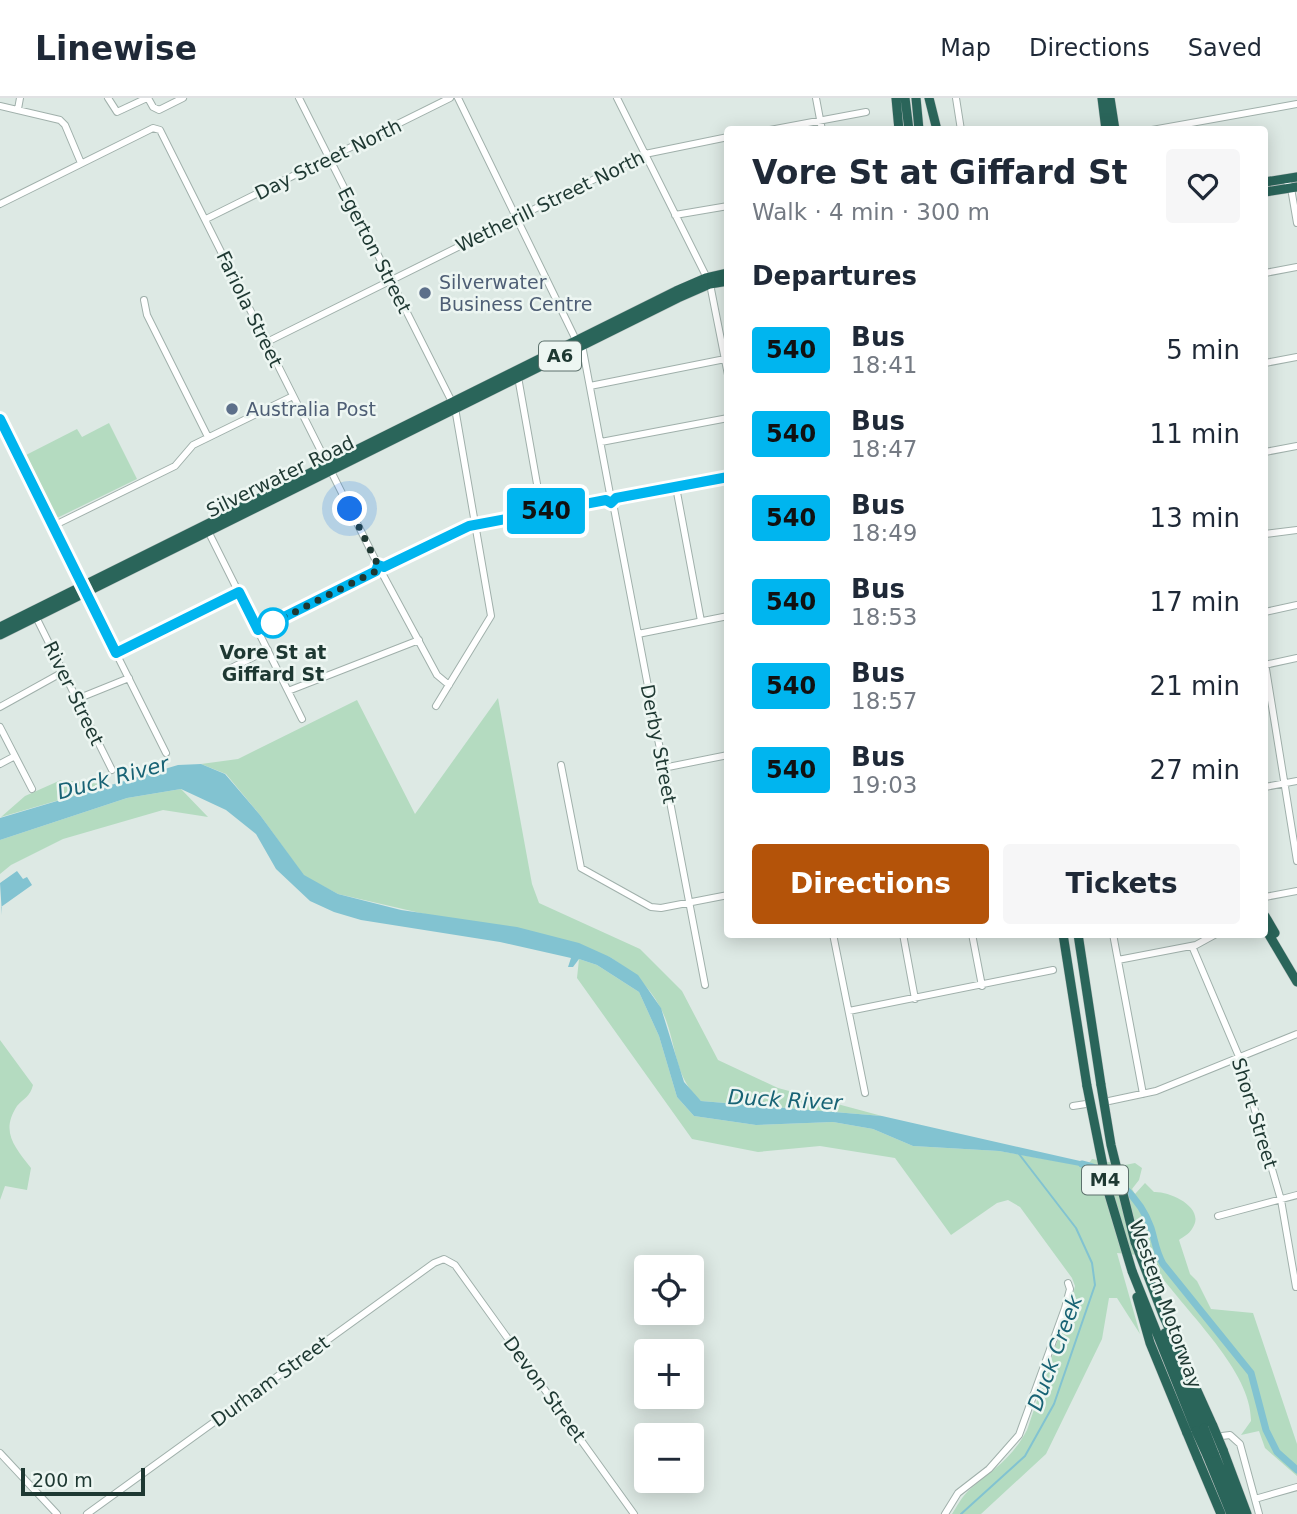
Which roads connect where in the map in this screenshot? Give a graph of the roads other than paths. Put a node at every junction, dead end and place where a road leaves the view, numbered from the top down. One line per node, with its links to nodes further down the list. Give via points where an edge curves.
1 (20, 98): 20 (street)
2 (108, 98): 3 (street, via 117,112)
3 (148, 98): 17 (street, via 156,110)
4 (183, 98): 17 (street)
5 (299, 98): 35 (street, Egerton Street)
6 (450, 98): 35 (street, Day Street North)
7 (458, 98): 45 (street, Derby Street)
8 (617, 98): 34 (street)
9 (816, 98): 22 (street)
10 (896, 98): 25 (highway)
11 (905, 98): 26 (highway)
12 (916, 98): 27 (highway)
13 (929, 98): 28 (highway)
14 (956, 98): 29 (street)
15 (1102, 98): 30 (highway)
16 (1110, 98): 31 (highway)
17 (171, 101)
18 (1297, 104): 32 (street)
19 (0, 106): 20 (street)
20 (18, 110): 36 (street, via 60,120 77,150)
21 (866, 112): 22 (street)
22 (820, 120): 23 (street); 24 (street)
23 (791, 126)
24 (821, 126)
25 (900, 126)
26 (908, 126)
27 (919, 126)
28 (936, 126)
29 (960, 126)
30 (1112, 126)
31 (1113, 126)
32 (1174, 126)
33 (724, 138): 34 (street, Wetherill Street North)
34 (645, 154): 44 (street); 45 (street, Wetherill Street North)
35 (329, 159): 46 (street, Day Street North); 51 (street, Egerton Street)
36 (75, 164): 42 (street); 46 (street, Fariola Street, via 158,129)
37 (1297, 177): 38 (highway)
38 (1285, 179): 39 (highway); 40 (street)
39 (1268, 182)
40 (1294, 188): 41 (highway); 47 (street)
41 (1268, 192)
42 (0, 204)
43 (724, 207): 44 (street)
44 (675, 215): 52 (street)
45 (517, 218): 51 (street, Wetherill Street North); 57 (street, Derby Street)
46 (206, 219): 56 (street, Fariola Street)
47 (1297, 223)
48 (1297, 267): 49 (street)
49 (1268, 272)
50 (724, 275): 52 (highway, Silverwater Road / A6)
51 (390, 281): 56 (street, Wetherill Street North); 64 (street, Egerton Street)
52 (708, 281): 53 (highway, Silverwater Road / A6); 55 (street); 57 (highway, Silverwater Road / A6)
53 (724, 281)
54 (144, 300): 67 (street, via 148,317)
55 (724, 334)
56 (267, 342): 63 (street, Fariola Street)
57 (579, 342): 61 (highway, Silverwater Road / A6); 62 (street, Derby Street); 64 (highway, Silverwater Road / A6)
58 (1297, 357): 60 (street)
59 (724, 359): 62 (street)
60 (1268, 362)
61 (517, 377): 64 (highway, Silverwater Road / A6); 75 (street)
62 (590, 386): 68 (street, Derby Street)
63 (293, 396): 67 (street); 71 (street, Fariola Street)
64 (453, 405): 71 (highway, Silverwater Road / A6); 76 (street, Egerton Street)
65 (724, 419): 68 (street)
66 (1, 422): 77 (main road)
67 (208, 438): 77 (street, via 190,446 175,466)
68 (601, 442): 74 (street, Derby Street)
69 (1297, 446): 70 (street)
70 (1268, 451)
71 (329, 467): 79 (highway, Silverwater Road / A6); 81 (street, Fariola Street); 82 (highway, Silverwater Road / A6)
72 (724, 478): 73 (street)
73 (676, 487): 74 (street); 88 (street)
74 (611, 499): 75 (street); 91 (street, Derby Street)
75 (542, 512): 76 (street)
76 (477, 524): 81 (street); 102 (street, Egerton Street, via 491,616)
77 (53, 526): 82 (main road)
78 (1297, 530): 80 (street)
79 (208, 531): 82 (highway, Silverwater Road / A6); 83 (street)
80 (1268, 534)
81 (380, 569): 90 (street); 93 (street, Fariola Street)
82 (84, 589): 86 (highway, Silverwater Road / A6); 89 (highway, Silverwater Road / A6); 95 (street)
83 (239, 592): 90 (street); 95 (street)
84 (1297, 607): 85 (street)
85 (1268, 611)
86 (36, 617): 92 (highway, Silverwater Road / A6); 98 (street, River Street)
87 (724, 617): 88 (street)
88 (701, 621): 91 (street)
89 (0, 627)
90 (258, 630): 94 (street)
91 (638, 634): 114 (street, Derby Street)
92 (0, 635)
93 (419, 640): 102 (street, Fariola Street, via 439,678); 103 (street)
94 (268, 650): 99 (street); 103 (street)
95 (116, 653): 100 (street)
96 (1297, 659): 97 (street)
97 (1268, 666)
98 (63, 672): 104 (street, River Street); 106 (street)
99 (228, 673)
100 (128, 678): 104 (street); 109 (street)
101 (1268, 679): 117 (street)
102 (449, 685): 105 (street, Egerton Street)
103 (288, 691): 107 (street)
104 (77, 699): 115 (street, River Street)
105 (436, 706)
106 (0, 707)
107 (302, 719)
108 (0, 727): 110 (street)
109 (166, 753)
110 (15, 756): 112 (street); 119 (street)
111 (724, 756): 114 (street)
112 (0, 764)
113 (561, 765): 125 (street, via 581,868 651,907)
114 (663, 768): 125 (street, Derby Street)
115 (112, 770)
116 (1297, 781): 117 (street)
117 (1284, 784): 118 (street); 120 (street)
118 (1268, 787)
119 (32, 789)
120 (1295, 836): 121 (street)
121 (1297, 861)
122 (1297, 891): 124 (street)
123 (724, 896): 125 (street)
124 (1268, 896)
125 (689, 903): 140 (street, Derby Street)
126 (1268, 921): 138 (highway)
127 (1268, 933): 139 (highway)
128 (834, 938): 143 (street)
129 (904, 938): 142 (street)
130 (973, 938): 141 (street)
131 (1064, 938): 157 (highway, Western Motorway / M4, bridge, via 1108,1191 1147,1333)
132 (1078, 938): 157 (highway, Western Motorway / M4, bridge, via 1111,1145 1135,1242)
133 (1114, 938): 136 (street)
134 (1208, 938): 135 (street)
135 (1192, 946): 136 (street); 145 (street, Short Street)
136 (1118, 960): 147 (street)
137 (1053, 970): 141 (street)
138 (1297, 970)
139 (1297, 982)
140 (705, 985)
141 (982, 986): 142 (street)
142 (915, 999): 143 (street)
143 (849, 1011): 146 (street)
144 (1297, 1034): 145 (street)
145 (1240, 1059): 147 (street); 152 (street, Short Street)
146 (865, 1093)
147 (1143, 1094): 148 (street)
148 (1109, 1101)
149 (1086, 1104): 150 (street)
150 (1073, 1106)
151 (1297, 1195): 152 (street)
152 (1281, 1200): 153 (street); 156 (street, Short Street)
153 (1218, 1216)
154 (455, 1265): 164 (street, Durham Street, via 444,1259 434,1263); 165 (street, Devon Street)
155 (1068, 1283): 166 (street, via 1065,1308 1021,1431 989,1469 958,1493)
156 (1296, 1287)
157 (1200, 1430): 160 (highway, M4, bridge); 160 (highway, Western Motorway / M4, bridge)
158 (1222, 1436): 162 (street, via 1230,1435 1240,1444)
159 (0, 1453): 163 (street)
160 (1210, 1454): 167 (highway, M4); 168 (highway, Western Motorway / M4); 169 (highway, Western Motorway / M4); 170 (highway, Western Motorway / M4)
161 (1297, 1487): 162 (street)
162 (1255, 1499): 171 (street)
163 (57, 1513)
164 (87, 1514)
165 (634, 1514)
166 (945, 1514)
167 (1221, 1514)
168 (1231, 1514)
169 (1239, 1514)
170 (1247, 1514)
171 (1259, 1514)

